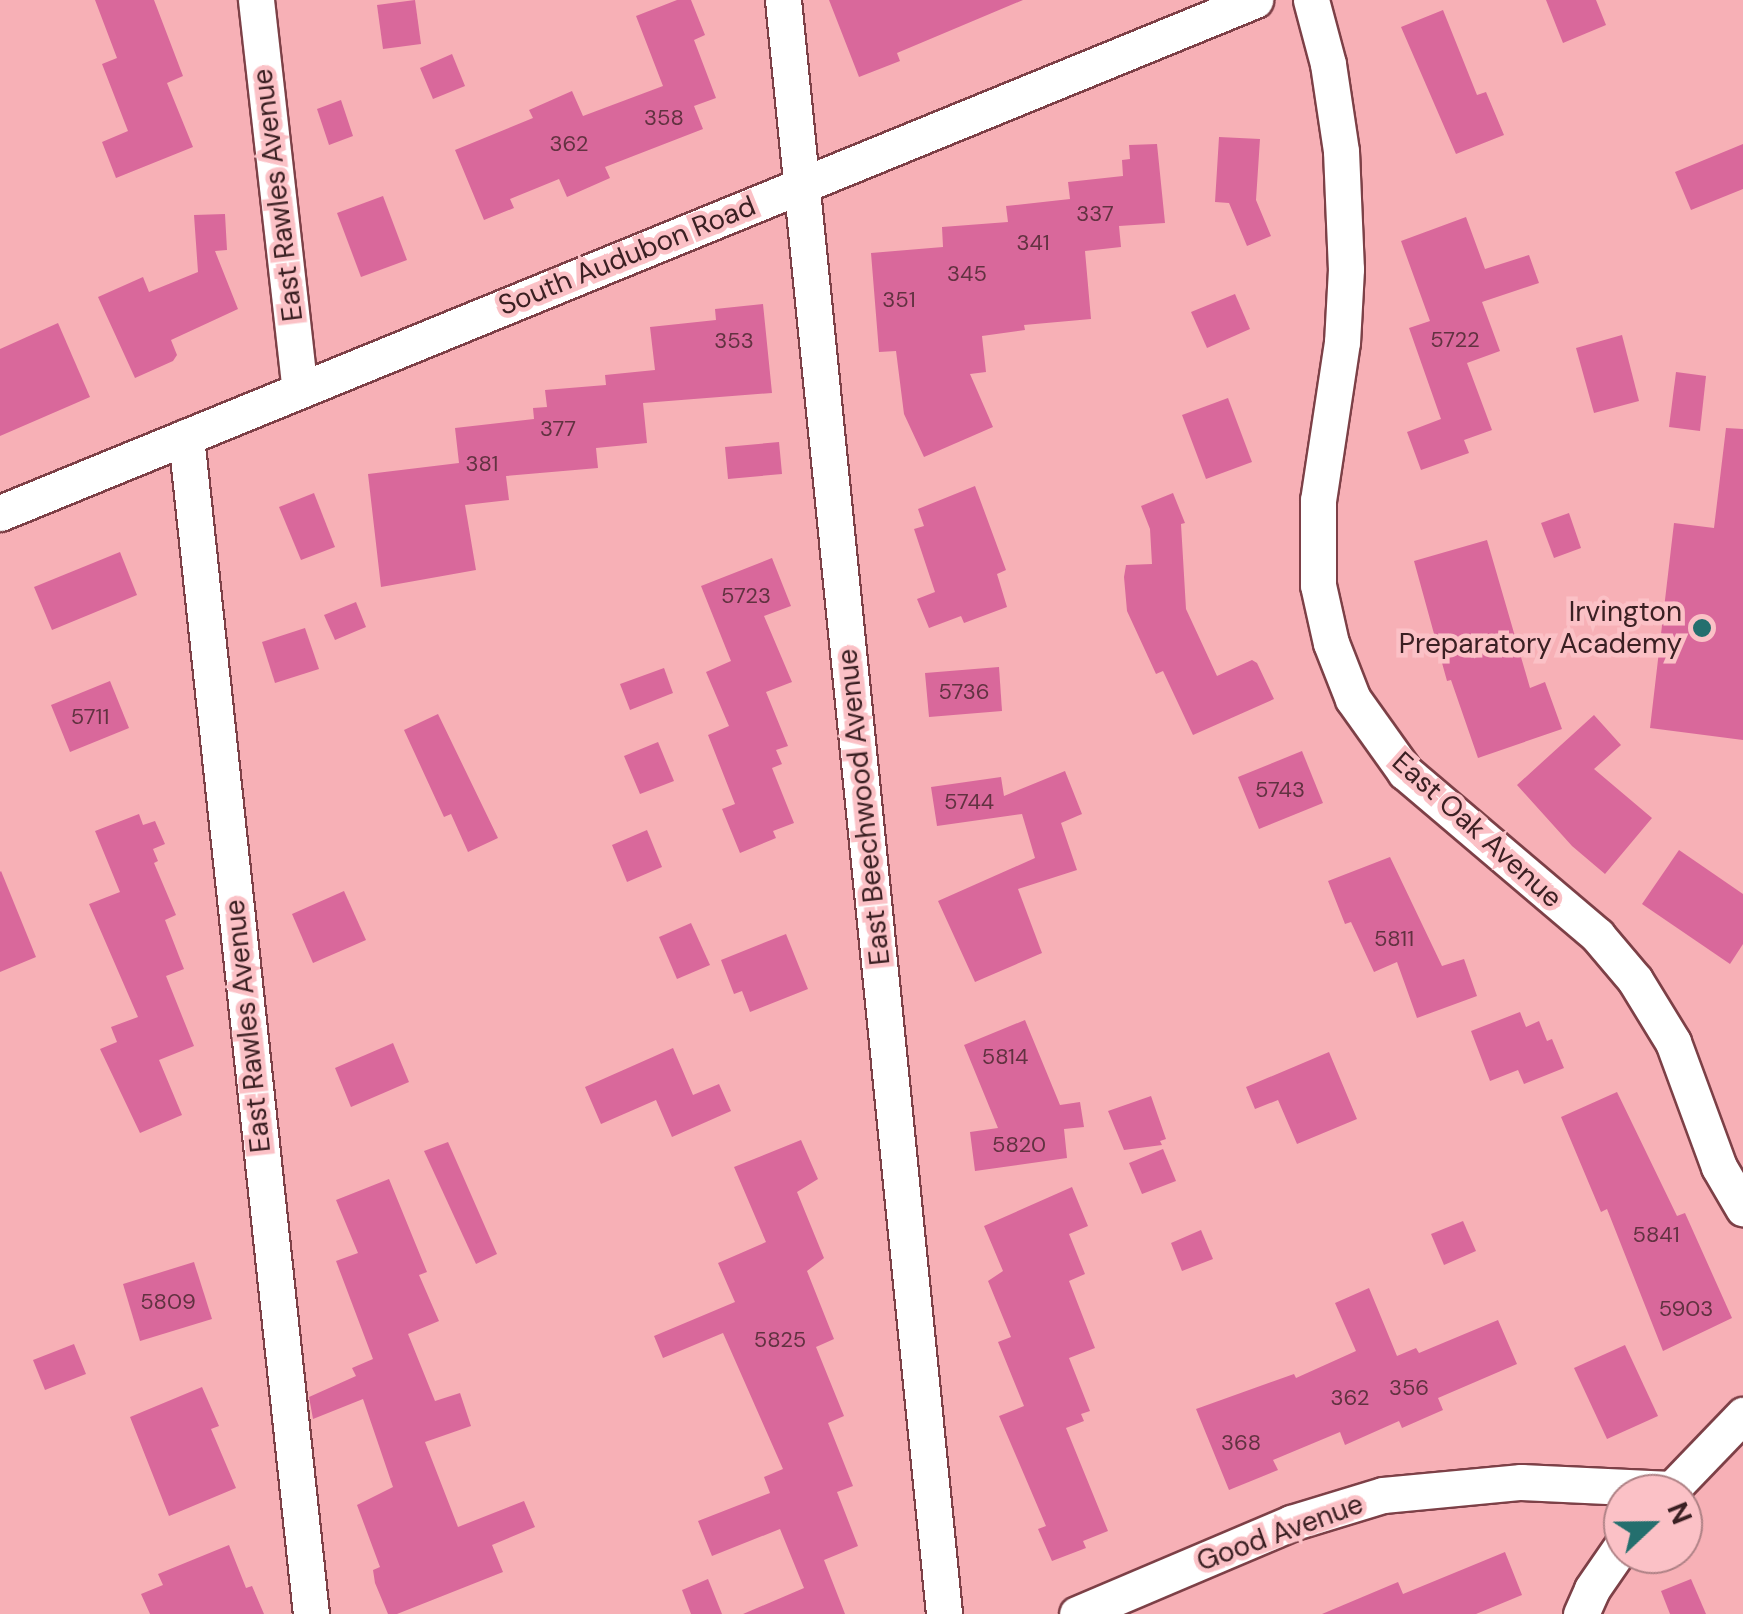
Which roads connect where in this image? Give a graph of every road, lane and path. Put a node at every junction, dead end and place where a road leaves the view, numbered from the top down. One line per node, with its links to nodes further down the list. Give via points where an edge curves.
1 (256, 0): 6 (street, East Rawles Avenue)
2 (783, 0): 5 (street, East Beechwood Avenue)
3 (1255, 0): 5 (street, South Audubon Road)
4 (1312, 0): 9 (street, East Oak Avenue, via 1338,122 1346,269 1318,500 1318,585 1331,644 1368,725 1405,772 1598,936 1635,980 1673,1042 1719,1167)
5 (803, 185): 6 (street, South Audubon Road); 15 (street, East Beechwood Avenue)
6 (300, 390): 7 (street, South Audubon Road)
7 (186, 437): 8 (street, South Audubon Road); 14 (street, East Rawles Avenue)
8 (0, 513)
9 (1743, 1208)
10 (1743, 1415): 11 (street)
11 (1686, 1474)
12 (1603, 1488): 16 (street, Good Avenue, via 1521,1482 1383,1495 1291,1523)
13 (1603, 1574): 17 (street)
14 (311, 1614)
15 (944, 1614)
16 (1077, 1614)
17 (1581, 1614)

